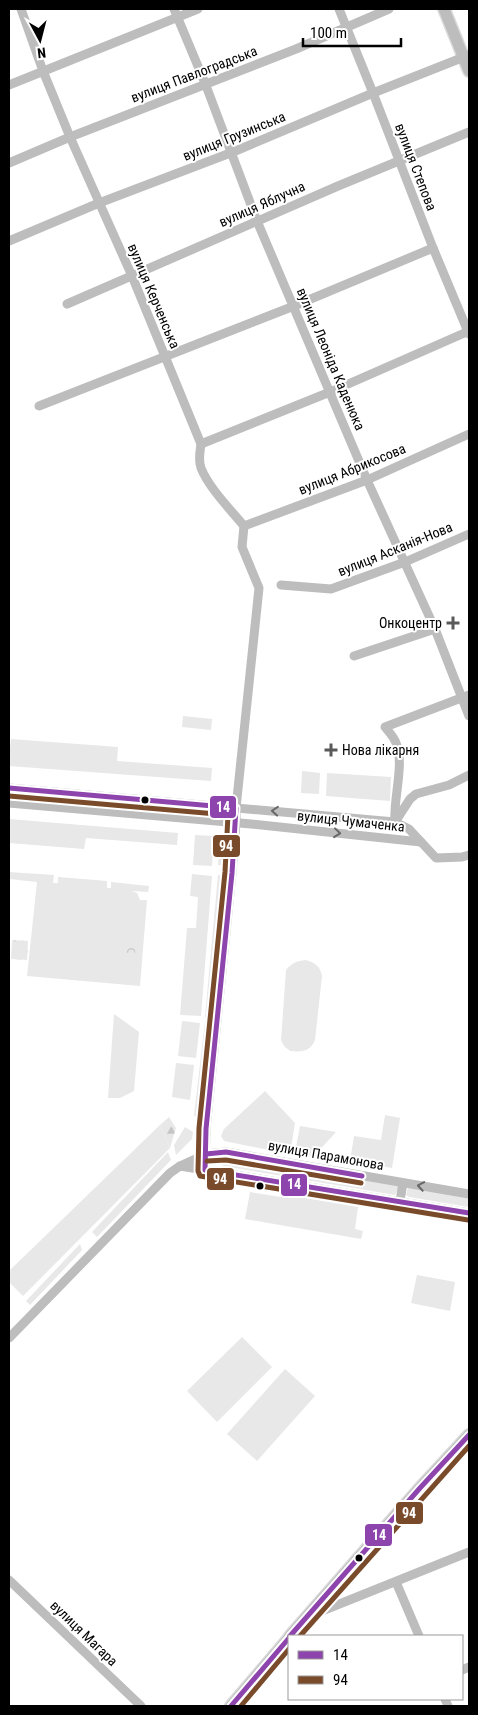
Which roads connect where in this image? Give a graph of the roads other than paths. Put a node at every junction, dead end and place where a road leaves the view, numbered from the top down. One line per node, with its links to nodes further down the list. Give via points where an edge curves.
1 (21, 9): 9 (street, вулиця Керченська)
2 (198, 9): 6 (street)
3 (339, 9): 7 (street, вулиця Степова)
4 (389, 9): 7 (street, вулиця Павлоградська)
5 (444, 9): 8 (main road)
6 (176, 13): 9 (street); 11 (street, вулиця Леоніда Каденюка)
7 (346, 26): 11 (street, вулиця Павлоградська, via 296,49); 13 (street, вулиця Степова)
8 (466, 56): 10 (main road); 13 (street, вулиця Грузинська)
9 (43, 71): 12 (street); 15 (street, вулиця Керченська)
10 (469, 71)
11 (205, 83): 15 (street, вулиця Павлоградська); 16 (street, вулиця Леоніда Каденюка)
12 (9, 86)
13 (373, 92): 16 (street, вулиця Грузинська); 17 (street, вулиця Степова)
14 (469, 132): 17 (street, вулиця Яблучна)
15 (70, 137): 18 (street, вулиця Павлоградська); 19 (street, вулиця Керченська)
16 (232, 152): 19 (street, вулиця Грузинська); 20 (street, вулиця Леоніда Каденюка)
17 (398, 161): 20 (street, вулиця Яблучна); 22 (street, вулиця Степова)
18 (9, 163)
19 (99, 204): 21 (street, вулиця Грузинська); 23 (street, вулиця Керченська)
20 (257, 221): 23 (street, вулиця Яблучна); 25 (street, вулиця Леоніда Каденюка)
21 (9, 240)
22 (433, 248): 25 (street); 26 (street, вулиця Степова)
23 (132, 276): 24 (street, вулиця Яблучна); 27 (street, вулиця Керченська)
24 (67, 304)
25 (294, 306): 27 (street); 28 (street, вулиця Леоніда Каденюка)
26 (469, 332): 28 (street)
27 (165, 357): 29 (street); 31 (street, вулиця Керченська)
28 (330, 392): 31 (street); 32 (street, вулиця Леоніда Каденюка)
29 (40, 406)
30 (469, 434): 32 (street, вулиця Абрикосова)
31 (201, 444): 33 (street, вулиця Керченська, via 202,469)
32 (367, 480): 33 (street, вулиця Абрикосова); 35 (street, вулиця Леоніда Каденюка)
33 (244, 526): 44 (street, via 242,547 259,588)
34 (469, 534): 35 (street, вулиця Асканія-Нова)
35 (405, 562): 36 (street, вулиця Асканія-Нова, via 331,589); 37 (street, вулиця Леоніда Каденюка)
36 (281, 585)
37 (435, 629): 38 (street); 39 (street, вулиця Леоніда Каденюка)
38 (354, 656)
39 (466, 696): 40 (street, вулиця Леоніда Каденюка); 45 (street, via 385,727 397,745 398,754)
40 (469, 716)
41 (469, 775): 45 (street, via 449,785 416,794)
42 (9, 788): 44 (street, вулиця Чумаченка)
43 (9, 803): 46 (street, вулиця Чумаченка)
44 (236, 808): 45 (street, вулиця Чумаченка, one-way to 44); 46 (street)
45 (395, 822): 47 (street, вулиця Чумаченка, via 409,829)
46 (236, 823): 47 (street, вулиця Чумаченка, one-way to 47); 49 (street)
47 (421, 842): 48 (street, via 436,858)
48 (469, 854)
49 (206, 1154): 50 (street, вулиця Парамонова); 51 (street); 52 (street, вулиця Парамонова, via 226,1152)
50 (180, 1166): 51 (street); 56 (street, вулиця Парамонова)
51 (205, 1170): 54 (street)
52 (402, 1183): 53 (street, вулиця Парамонова, one-way to 52); 54 (street)
53 (469, 1194)
54 (400, 1202): 55 (street)
55 (469, 1213)
56 (9, 1338)
57 (468, 1441): 61 (main road, via 420,1488)
58 (469, 1552): 60 (street)
59 (9, 1580): 65 (street, вулиця Магара)
60 (396, 1582): 61 (street); 63 (street)
61 (306, 1618): 62 (main road)
62 (292, 1635)
63 (419, 1635)
64 (288, 1639): 66 (main road)
65 (141, 1706)
66 (231, 1706)

